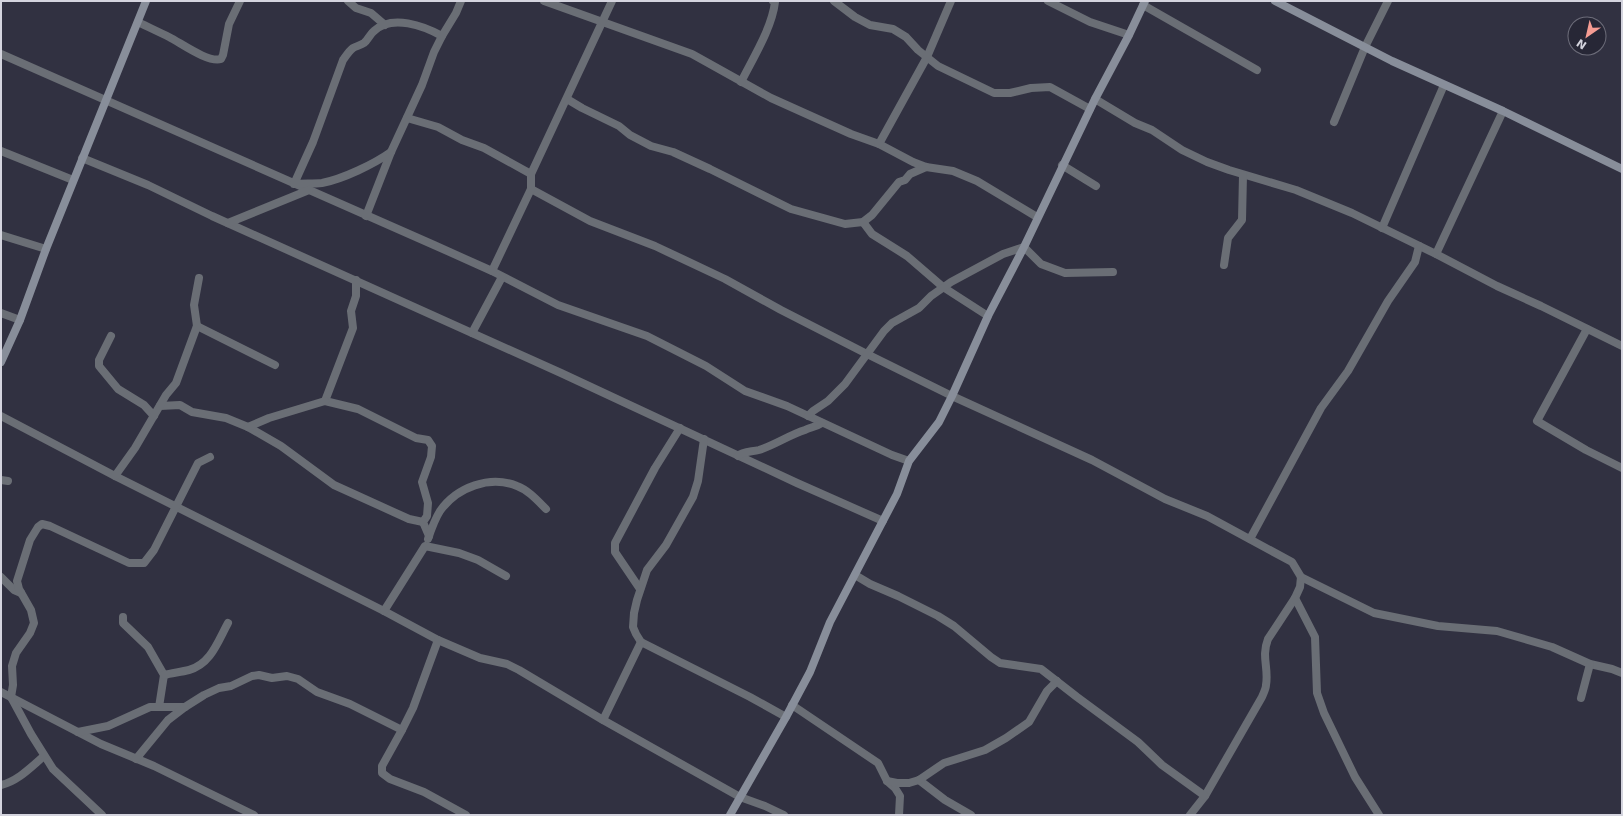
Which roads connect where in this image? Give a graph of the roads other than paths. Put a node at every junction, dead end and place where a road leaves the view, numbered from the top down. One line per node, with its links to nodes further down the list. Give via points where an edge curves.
1 (146, 1): 14 (street)
2 (240, 1): 14 (street, via 229,24 223,55 217,60)
3 (348, 1): 16 (street, via 356,8 371,13)
4 (461, 1): 18 (street)
5 (544, 1): 15 (street)
6 (612, 1): 15 (street)
7 (773, 1): 23 (street, via 774,10 770,21)
8 (834, 1): 21 (street, via 870,25 893,29 906,37)
9 (951, 1): 21 (street)
10 (1048, 1): 17 (street, via 1090,22)
11 (1275, 1): 19 (street)
12 (1388, 1): 19 (street)
13 (1144, 3): 17 (street); 22 (street)
14 (138, 22): 27 (street)
15 (602, 22): 23 (street, via 692,54); 25 (street)
16 (385, 25): 18 (street, via 413,24); 42 (street, via 375,30 366,42 352,49 343,60 313,142)
17 (1129, 35): 26 (street)
18 (442, 36): 30 (street)
19 (1365, 47): 24 (street); 31 (street)
20 (1, 54): 27 (street)
21 (927, 57): 28 (street, via 943,68 994,93 1050,88); 32 (street)
22 (1257, 70)
23 (741, 82): 32 (street, via 851,134)
24 (1444, 85): 29 (street); 50 (street)
25 (567, 99): 39 (street); 48 (street, via 651,146 673,152 791,209 845,224)
26 (1095, 99): 28 (street); 40 (street, via 1152,130 1182,150)
27 (106, 101): 35 (street); 42 (street)
28 (1090, 109): 36 (street)
29 (1503, 111): 38 (street); 55 (street)
30 (407, 118): 34 (street); 39 (street, via 438,127 484,148)
31 (1334, 122)
32 (879, 144): 37 (street)
33 (1, 151): 41 (street)
34 (391, 152): 42 (street, via 380,160 340,178 321,183); 46 (street)
35 (82, 158): 41 (street); 49 (street, via 148,185)
36 (1062, 165): 43 (street); 47 (street)
37 (926, 167): 47 (street, via 953,171 977,181); 48 (street, via 899,182 872,215)
38 (1622, 169)
39 (531, 174): 44 (street)
40 (1243, 175): 50 (street, via 1296,190); 56 (street, via 1242,220 1228,238)
41 (73, 180): 54 (street)
42 (294, 184): 45 (street)
43 (1096, 186)
44 (531, 189): 57 (street); 71 (street, via 590,220 655,246 725,279)
45 (309, 190): 46 (street); 49 (street)
46 (366, 216): 57 (street)
47 (1038, 218): 53 (street)
48 (862, 222): 62 (street, via 872,234 907,256)
49 (228, 223): 61 (street)
50 (1382, 228): 52 (street)
51 (1, 235): 54 (street)
52 (1420, 246): 55 (street); 94 (street, via 1415,262 1348,371 1321,408)
53 (1024, 247): 58 (street, via 1041,264 1065,273); 62 (street, via 1003,254); 64 (street)
54 (46, 249): 65 (street)
55 (1436, 254): 67 (street)
56 (1224, 265)
57 (492, 272): 59 (street)
58 (1113, 272)
59 (502, 277): 68 (street); 79 (street, via 558,305 647,336 706,366 745,391)
60 (199, 278): 66 (street, via 194,305)
61 (356, 280): 68 (street); 75 (street, via 356,296 351,311 353,328)
62 (943, 287): 64 (street); 71 (street, via 919,308 892,323)
63 (1, 313): 65 (street)
64 (988, 316): 74 (street)
65 (20, 320): 72 (street)
66 (197, 326): 73 (street); 76 (street, via 176,384)
67 (1587, 329): 70 (street); 87 (street, via 1538,421)
68 (472, 333): 82 (street)
69 (111, 336): 78 (street, via 99,360 99,366 118,389 144,405)
70 (1622, 346)
71 (867, 354): 74 (street); 79 (street, via 846,384)
72 (1, 362)
73 (275, 365)
74 (952, 396): 86 (street, via 939,422); 94 (street, via 1092,460 1165,499 1207,516)
75 (325, 401): 81 (street); 92 (street, via 358,409 416,438 428,440 432,446 422,482 428,503 427,516)
76 (160, 406): 78 (street); 81 (street, via 180,405 192,412 226,418)
77 (1, 416): 88 (street)
78 (154, 416): 88 (street)
79 (808, 416): 80 (street)
80 (822, 423): 84 (street, via 775,444); 86 (street)
81 (248, 427): 92 (street, via 281,446 334,485 409,519)
82 (680, 428): 83 (street); 100 (street, via 655,468 615,543 616,552)
83 (704, 439): 84 (street); 100 (street, via 693,498 666,545 647,570)
84 (738, 456): 91 (street)
85 (210, 457): 89 (street, via 198,463)
86 (909, 461): 91 (street, via 897,494)
87 (1622, 468)
88 (115, 476): 89 (street)
89 (177, 506): 101 (street, via 154,550 144,563 129,563 42,524 30,540 23,561 17,581); 103 (street)
90 (546, 509): 93 (street, via 518,486 493,481 466,488 454,496 440,511)
91 (882, 521): 96 (street)
92 (423, 522): 93 (street)
93 (429, 536): 95 (street)
94 (1250, 539): 99 (street, via 1292,562)
95 (425, 546): 97 (street, via 478,560); 103 (street)
96 (855, 575): 111 (street, via 944,619 1000,663 1041,669); 115 (street, via 830,622 810,672)
97 (506, 576)
98 (1, 577): 101 (street, via 14,590)
99 (1301, 577): 102 (street); 108 (street, via 1374,613 1438,626 1497,631 1552,647)
100 (640, 589): 107 (street, via 633,627)
101 (21, 593): 113 (street, via 31,610 34,623 16,653 12,666 13,685)
102 (1295, 598): 127 (street, via 1268,638 1264,654 1266,686 1262,697); 137 (street, via 1315,636 1317,693 1324,713 1355,777)
103 (384, 611): 106 (street)
104 (123, 617): 110 (street, via 123,623 148,647)
105 (228, 622): 110 (street, via 210,657 200,666)
106 (438, 640): 119 (street, via 480,658 507,664); 120 (street, via 413,708)
107 (641, 642): 118 (street); 119 (street)
108 (1590, 664): 109 (street, via 1612,668); 114 (street)
109 (1622, 673)
110 (164, 675): 116 (street)
111 (1057, 681): 124 (street, via 1047,691 1029,722 1022,728 985,750 944,763); 127 (street)
112 (1, 692): 113 (street)
113 (10, 698): 121 (street); 122 (street)
114 (1581, 698)
115 (792, 705): 118 (street); 125 (street, via 878,763)
116 (159, 706): 117 (street); 121 (street, via 150,707 108,726)
117 (185, 707): 120 (street, via 219,688 241,683 252,676 287,676 298,679 317,692 369,712); 123 (street, via 168,720)
118 (786, 717): 128 (street)
119 (603, 720): 128 (street)
120 (402, 730): 131 (street, via 382,766 382,773)
121 (78, 732): 123 (street)
122 (44, 756): 126 (street, via 23,775); 129 (street, via 53,769)
123 (136, 759): 130 (street)
124 (919, 780): 125 (street, via 909,783); 135 (street, via 945,800)
125 (887, 781): 134 (street, via 900,796)
126 (1, 785)
127 (1205, 796): 136 (street)
128 (740, 797): 132 (street); 133 (street)
129 (102, 815)
130 (254, 815)
131 (466, 815)
132 (730, 815)
133 (784, 815)
134 (899, 815)
135 (971, 815)
136 (1190, 815)
137 (1379, 815)

